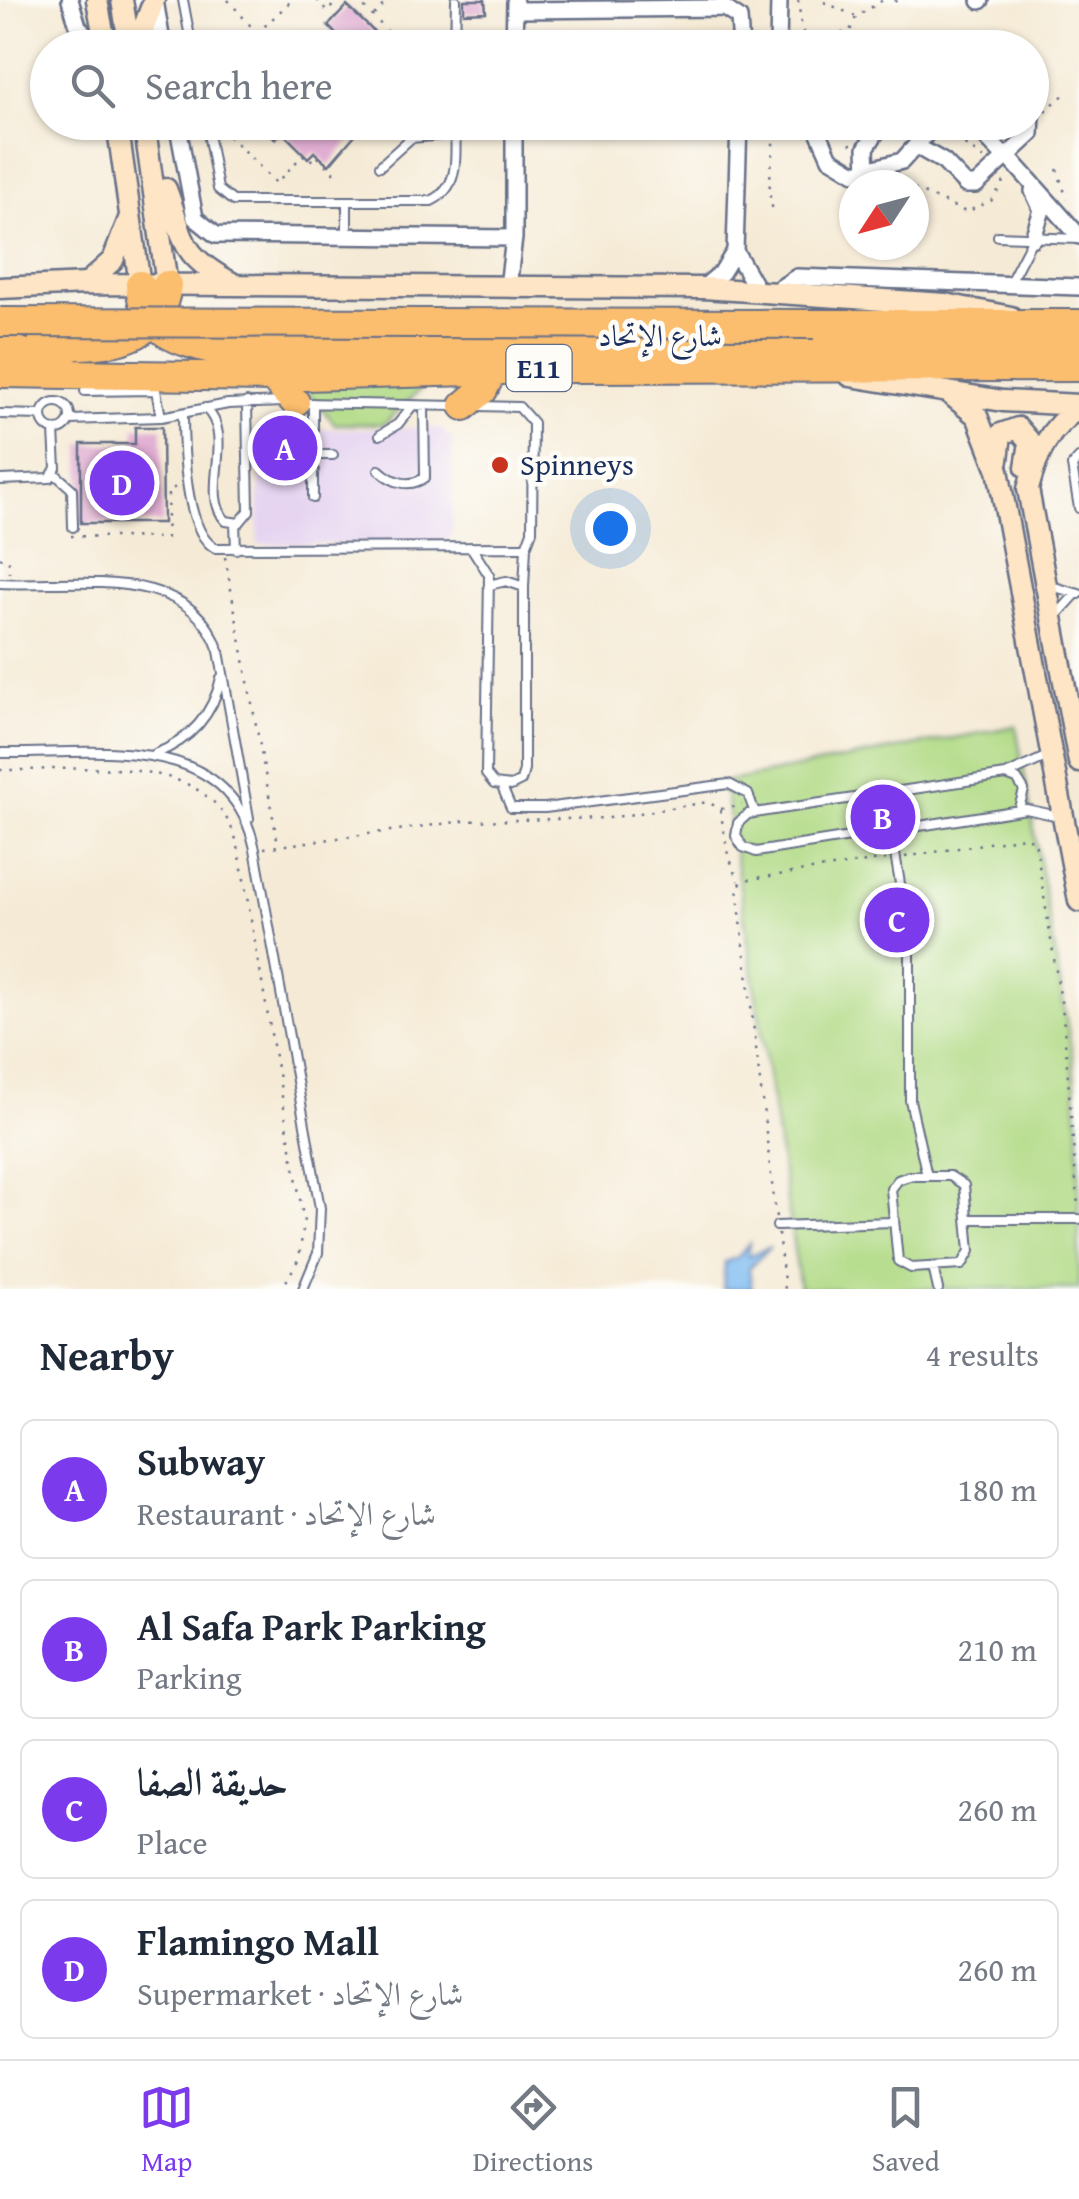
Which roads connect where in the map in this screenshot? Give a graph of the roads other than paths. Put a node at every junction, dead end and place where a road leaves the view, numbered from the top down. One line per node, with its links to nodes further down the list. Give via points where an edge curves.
1 (97, 0): 10 (main road)
2 (122, 0): 11 (main road)
3 (154, 0): 12 (main road); 13 (street)
4 (183, 0): 14 (lane)
5 (456, 0): 15 (lane)
6 (780, 0): 18 (street)
7 (69, 2): 9 (street)
8 (516, 5): 16 (street); 17 (street, via 704,11 730,20)
9 (81, 30)
10 (103, 30)
11 (129, 30)
12 (141, 30)
13 (160, 30)
14 (189, 30)
15 (455, 30)
16 (515, 30)
17 (734, 30)
18 (779, 30)
19 (121, 140): 41 (main road)
20 (147, 140): 38 (main road)
21 (180, 140): 46 (street, via 192,205 204,228 229,236)
22 (209, 140): 40 (lane, via 216,179 233,201)
23 (409, 140): 34 (lane)
24 (455, 140): 40 (lane, via 454,178 441,196)
25 (514, 140): 44 (street)
26 (738, 140): 47 (street)
27 (820, 140): 35 (street)
28 (871, 140): 36 (street)
29 (924, 140): 32 (street)
30 (985, 140): 33 (street)
31 (1025, 140): 33 (street)
32 (918, 147): 33 (street, via 966,185); 37 (street)
33 (1003, 164): 39 (street)
34 (380, 166)
35 (845, 170)
36 (867, 170)
37 (878, 170)
38 (153, 172): 48 (main road); 50 (main road, via 189,253)
39 (1045, 201): 43 (street); 45 (street)
40 (347, 203): 46 (lane)
41 (131, 212): 48 (main road); 49 (main road, via 113,260)
42 (998, 236): 45 (lane)
43 (1079, 237): 45 (lane)
44 (514, 238): 46 (street); 55 (street)
45 (1033, 238): 51 (lane)
46 (347, 239)
47 (735, 251): 56 (street); 57 (street)
48 (152, 274): 49 (main road); 50 (main road); 59 (highway, via 144,308)
49 (86, 284): 54 (main road)
50 (234, 284): 55 (main road); 64 (main road, via 190,297 182,310 189,326)
51 (1007, 285): 52 (street); 57 (street, via 797,278)
52 (1079, 286)
53 (0, 288): 54 (main road)
54 (40, 288): 61 (main road, via 120,295 128,323)
55 (508, 288): 56 (main road)
56 (702, 288): 57 (main road)
57 (766, 291): 58 (main road, via 966,307)
58 (1026, 323): 60 (highway, شارع الإتحاد / E11); 62 (highway, شارع الإتحاد / E11, bridge)
59 (153, 324): 61 (highway, via 133,339); 64 (highway, via 182,342)
60 (1079, 324)
61 (102, 344): 62 (highway)
62 (3, 348): 64 (highway, via 110,358); 68 (highway, شارع الإتحاد / E11)
63 (1079, 350): 64 (highway, via 1039,342)
64 (224, 352)
65 (1079, 366): 67 (highway, شارع الإتحاد / E11)
66 (494, 369): 67 (highway, شارع الإتحاد / E11); 68 (highway, شارع الإتحاد / E11); 75 (highway)
67 (830, 369): 70 (main road)
68 (272, 377): 72 (highway)
69 (84, 390): 81 (lane, via 156,390)
70 (948, 392): 76 (main road); 91 (main road, via 977,416)
71 (247, 402): 72 (lane); 77 (lane); 97 (lane, via 248,515)
72 (304, 403): 73 (lane); 83 (lane)
73 (412, 406): 74 (lane); 85 (lane)
74 (424, 406): 75 (lane); 90 (lane, via 425,478 401,483)
75 (464, 406): 99 (lane, via 518,407 532,418 532,531)
76 (1079, 407): 94 (main road, via 1041,448)
77 (205, 408): 79 (lane); 97 (lane, via 218,429 220,514)
78 (0, 414): 80 (lane)
79 (184, 414): 81 (lane); 101 (lane, via 200,534 207,544)
80 (42, 415): 82 (lane, via 58,402); 84 (lane)
81 (160, 417): 82 (lane)
82 (70, 420): 84 (lane)
83 (314, 426): 86 (lane); 89 (lane, via 276,428 270,456 277,468)
84 (54, 431): 92 (lane)
85 (380, 435)
86 (314, 455): 87 (lane); 89 (lane)
87 (333, 455)
88 (1079, 458): 96 (lane, via 1072,466)
89 (314, 470): 95 (lane)
90 (379, 470)
91 (998, 470): 94 (main road, via 1000,434 1022,430 1030,442); 110 (main road)
92 (54, 474): 93 (lane); 98 (lane, via 72,489)
93 (0, 480)
94 (1028, 490): 102 (main road)
95 (314, 498)
96 (1079, 508)
97 (235, 523): 101 (lane)
98 (72, 527)
99 (526, 546): 100 (lane); 105 (lane)
100 (470, 547): 101 (lane); 104 (lane, via 486,567)
101 (236, 550)
102 (1041, 573): 106 (lane, via 1055,589); 107 (main road)
103 (4, 583): 108 (lane, via 174,595 210,628)
104 (489, 586): 105 (lane, via 506,580); 114 (lane, via 486,774)
105 (524, 587): 114 (lane, via 524,770 516,785)
106 (1077, 594): 107 (lane)
107 (1051, 622): 112 (main road)
108 (223, 668): 111 (lane, via 202,721); 118 (lane)
109 (0, 753): 111 (lane)
110 (1054, 753): 113 (lane); 117 (main road)
111 (155, 754): 118 (lane, via 209,776)
112 (1079, 762)
113 (1006, 776): 115 (lane); 116 (lane, via 1024,790)
114 (502, 787): 115 (lane, via 511,808 545,808 708,783 740,788)
115 (754, 809): 119 (lane, via 736,829 749,851)
116 (1015, 811): 117 (lane, via 1036,809); 119 (lane)
117 (1065, 820): 120 (main road)
118 (251, 827): 127 (lane, via 321,1223 318,1254)
119 (891, 830): 121 (lane, via 910,943 910,1100)
120 (1079, 901)
121 (928, 1176): 123 (lane, via 961,1180); 124 (lane, via 894,1184)
122 (1079, 1219): 123 (lane)
123 (968, 1220): 126 (lane, via 967,1261)
124 (892, 1222): 125 (lane); 126 (lane, via 898,1260)
125 (777, 1226)
126 (933, 1268): 128 (lane)
127 (303, 1289)
128 (938, 1289)

